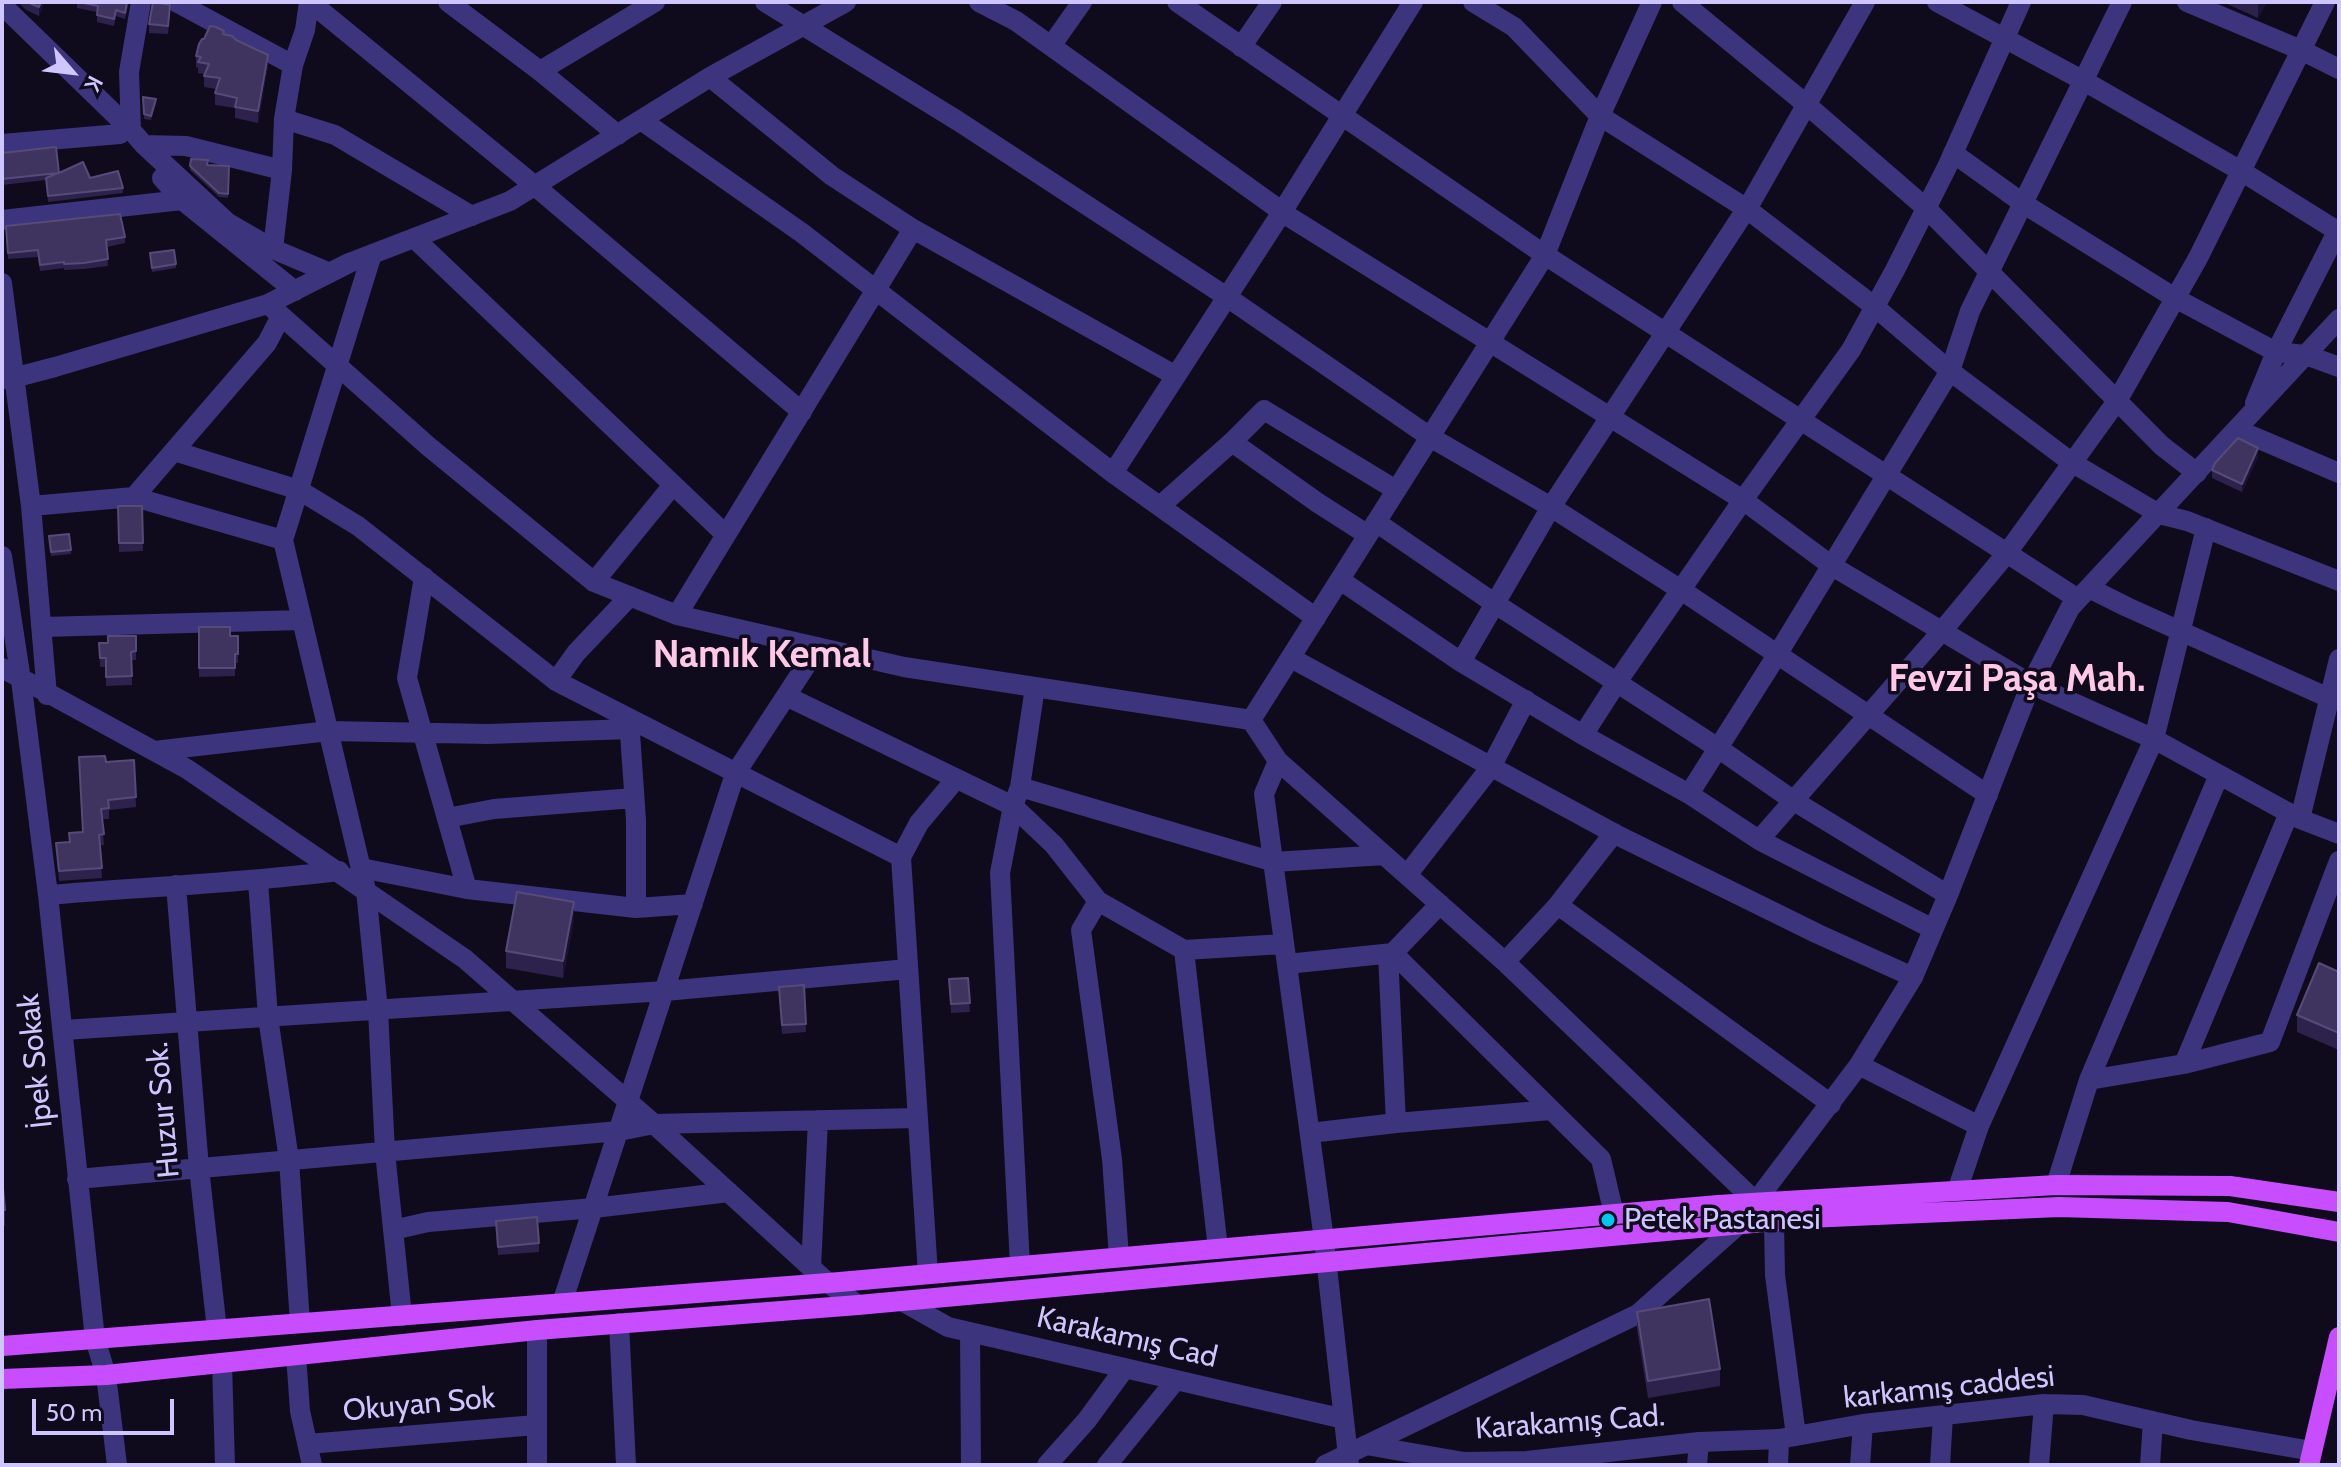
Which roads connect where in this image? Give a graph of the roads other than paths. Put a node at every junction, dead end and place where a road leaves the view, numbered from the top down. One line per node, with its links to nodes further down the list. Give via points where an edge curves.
1 (141, 2): 40 (street, via 129,72)
2 (176, 2): 29 (street)
3 (310, 2): 29 (street); 45 (street)
4 (448, 2): 31 (street)
5 (653, 2): 31 (street)
6 (765, 2): 24 (street)
7 (846, 2): 24 (street)
8 (979, 2): 26 (street)
9 (1082, 2): 26 (street)
10 (1177, 2): 27 (street)
11 (1272, 2): 27 (street)
12 (1413, 2): 36 (street)
13 (1473, 2): 35 (street, via 1514,27)
14 (1652, 2): 35 (street)
15 (1682, 2): 34 (street)
16 (1865, 2): 34 (street)
17 (1937, 2): 25 (street)
18 (2021, 2): 25 (street)
19 (2122, 2): 33 (street)
20 (2187, 2): 28 (street)
21 (2325, 2): 28 (street)
22 (2, 5): 40 (street)
23 (2, 21): 40 (street)
24 (803, 26): 32 (street); 64 (street)
25 (2004, 39): 33 (street); 42 (street)
26 (1051, 46): 50 (street)
27 (1241, 47): 36 (street)
28 (2301, 50): 30 (street); 44 (street)
29 (293, 65): 37 (street)
30 (2339, 69)
31 (540, 71): 39 (street)
32 (710, 77): 38 (street); 53 (street, via 832,176)
33 (2084, 81): 44 (street); 47 (street)
34 (1807, 105): 48 (street); 49 (street)
35 (1600, 116): 49 (street); 58 (street)
36 (1342, 117): 50 (street); 58 (street)
37 (284, 119): 43 (street); 51 (street, via 335,135)
38 (641, 120): 39 (street); 63 (street)
39 (618, 135): 45 (street)
40 (132, 136): 41 (street); 43 (street); 46 (street); 56 (street, via 228,223)
41 (2, 144)
42 (1953, 153): 47 (street); 48 (street)
43 (282, 170): 56 (street)
44 (2241, 171): 54 (street); 65 (street)
45 (535, 186): 51 (street); 79 (street)
46 (182, 200): 52 (street); 62 (street)
47 (2024, 204): 59 (street); 65 (street)
48 (1926, 208): 59 (street); 66 (street)
49 (1747, 209): 66 (street); 69 (street)
50 (1282, 212): 64 (street); 70 (street)
51 (472, 216): 55 (street)
52 (2, 220)
53 (913, 229): 63 (street); 76 (street)
54 (2338, 230): 71 (street)
55 (414, 238): 57 (street); 91 (street)
56 (273, 249): 60 (street)
57 (372, 254): 60 (street); 73 (street)
58 (1545, 255): 69 (street); 70 (street)
59 (1990, 271): 75 (street); 78 (street)
60 (330, 273): 62 (street)
61 (2, 283): 77 (street)
62 (295, 291): 67 (street)
63 (876, 292): 79 (street); 87 (street)
64 (1227, 297): 76 (street); 83 (street)
65 (2175, 298): 71 (street); 78 (street)
66 (1875, 307): 75 (street); 81 (street)
67 (274, 310): 73 (street); 77 (street); 85 (street, via 267,343)
68 (2339, 319): 72 (street)
69 (1666, 333): 80 (street); 81 (street)
70 (1489, 343): 80 (street); 83 (street)
71 (2276, 352): 72 (street); 82 (street)
72 (2306, 355): 74 (street); 82 (street)
73 (338, 366): 92 (street); 110 (street)
74 (2339, 367)
75 (1950, 371): 86 (street); 90 (street)
76 (1176, 376): 87 (street)
77 (7, 378): 96 (street)
78 (2117, 401): 86 (street); 88 (street)
79 (802, 412): 102 (street)
80 (1611, 416): 95 (street); 98 (street)
81 (1801, 418): 90 (street); 95 (street)
82 (2242, 425): 88 (street); 89 (street, via 2252,436)
83 (1430, 437): 93 (street); 98 (street)
84 (1232, 442): 93 (street, via 1264,410); 97 (street); 100 (street, via 1318,503)
85 (174, 451): 92 (street); 94 (street)
86 (2071, 462): 99 (street); 104 (street)
87 (1113, 473): 97 (street)
88 (2197, 473): 99 (street)
89 (2339, 473)
90 (1887, 476): 104 (street); 106 (street)
91 (673, 485): 102 (street); 110 (street)
92 (299, 490): 103 (street); 107 (street, via 358,526)
93 (1396, 490): 100 (street)
94 (134, 497): 96 (street); 103 (street)
95 (1743, 500): 106 (street); 111 (street)
96 (31, 506): 118 (street)
97 (1160, 506): 116 (street)
98 (1551, 507): 111 (street); 114 (street)
99 (2159, 514): 101 (street); 112 (street)
100 (1372, 528): 108 (street); 114 (street)
101 (2206, 528): 109 (street); 120 (street)
102 (726, 535): 115 (street)
103 (283, 540): 117 (street)
104 (2007, 553): 112 (street); 119 (street)
105 (2, 556): 127 (street, İpek Sokak)
106 (1832, 566): 119 (street); 122 (street)
107 (424, 577): 128 (street); 140 (street, via 407,678)
108 (1340, 580): 116 (street); 125 (street)
109 (2339, 581)
110 (594, 582): 113 (street)
111 (1681, 590): 122 (street); 129 (street)
112 (2084, 593): 120 (street); 130 (street, via 2070,608)
113 (630, 596): 115 (street); 128 (street)
114 (1494, 603): 125 (street); 129 (street)
115 (677, 615): 121 (street)
116 (1316, 618): 123 (street)
117 (302, 620): 118 (street); 139 (street)
118 (42, 627): 132 (street)
119 (1942, 631): 130 (street); 136 (street)
120 (2180, 631): 134 (street); 142 (street)
121 (818, 647): 131 (street, via 904,667); 133 (street)
122 (1777, 655): 136 (street); 143 (street)
123 (1291, 658): 137 (street); 146 (street)
124 (2339, 659): 134 (street)
125 (1461, 662): 135 (street)
126 (2, 668): 127 (street)
127 (21, 680): 132 (street); 171 (street, İpek Sokak)
128 (556, 681): 138 (street)
129 (1617, 682): 141 (street); 143 (street)
130 (2031, 684): 142 (street); 151 (street)
131 (1035, 687): 137 (street); 152 (street)
132 (47, 695): 144 (street)
133 (786, 696): 147 (street); 149 (street)
134 (2329, 698): 155 (street)
135 (1526, 700): 141 (street); 146 (street)
136 (1868, 716): 151 (street); 154 (street)
137 (1251, 720): 145 (street)
138 (630, 724): 140 (street, via 488,734); 147 (street); 153 (street)
139 (329, 731): 140 (street); 144 (street); 164 (street)
140 (423, 732): 156 (street)
141 (1583, 735): 150 (street)
142 (2154, 739): 148 (street); 201 (street)
143 (1718, 748): 150 (street); 154 (street)
144 (154, 751): 165 (street)
145 (1278, 761): 160 (street); 163 (street, via 1264,794)
146 (1491, 767): 157 (street); 166 (street)
147 (735, 774): 161 (street); 174 (street)
148 (2219, 775): 155 (street); 193 (street)
149 (956, 779): 152 (street); 161 (street, via 919,823)
150 (1689, 794): 159 (street)
151 (1988, 795): 172 (street)
152 (1016, 796): 163 (street); 173 (street); 223 (street, via 1000,873)
153 (634, 798): 156 (street); 177 (street)
154 (1794, 801): 159 (street); 172 (street)
155 (2294, 816): 158 (street); 191 (street)
156 (447, 818): 169 (street)
157 (1614, 833): 176 (street); 184 (street)
158 (2339, 834)
159 (1759, 840): 178 (street)
160 (1384, 855): 163 (street); 166 (street)
161 (901, 857): 183 (street)
162 (2339, 861): 191 (street, via 2270,1042)
163 (1274, 862): 181 (street)
164 (361, 868): 169 (street); 170 (street)
165 (339, 871): 167 (street); 170 (street)
166 (1407, 875): 175 (street)
167 (258, 881): 168 (street); 188 (street)
168 (176, 885): 171 (street); 189 (street, Huzur Sok.)
169 (467, 889): 177 (street)
170 (366, 890): 186 (street, via 465,959); 187 (street)
171 (48, 895): 190 (street, İpek Sokak)
172 (1948, 895): 178 (street)
173 (1098, 901): 179 (street); 221 (street, via 1081,930 1112,1159)
174 (693, 904): 177 (street); 185 (street)
175 (1440, 904): 180 (street); 182 (street)
176 (1558, 905): 182 (street); 195 (street)
177 (636, 908)
178 (1933, 929): 184 (street)
179 (1184, 950): 181 (street); 220 (street)
180 (1390, 953): 181 (street); 196 (street); 199 (street)
181 (1286, 954): 203 (street)
182 (1505, 962): 212 (street)
183 (908, 969): 185 (street); 197 (street)
184 (1913, 977): 192 (street)
185 (665, 991): 186 (street); 194 (street)
186 (513, 1001): 187 (street); 194 (street)
187 (378, 1010): 188 (street); 204 (street)
188 (268, 1017): 189 (street); 205 (street)
189 (186, 1022): 190 (street); 206 (street, Huzur Sok.)
190 (64, 1030): 207 (street, İpek Sokak)
191 (2184, 1064): 193 (street)
192 (1859, 1065): 195 (street); 201 (street)
193 (2089, 1080): 208 (street)
194 (629, 1102): 200 (street); 202 (street)
195 (1831, 1104): 212 (street)
196 (1551, 1110): 199 (street); 214 (street, via 1601,1159)
197 (917, 1118): 198 (street); 225 (street)
198 (818, 1120): 200 (street); 224 (street)
199 (1396, 1123): 203 (street)
200 (654, 1124): 202 (street); 210 (street)
201 (1979, 1126): 209 (street)
202 (619, 1131): 204 (street); 213 (street)
203 (1310, 1133): 219 (street)
204 (385, 1152): 205 (street); 217 (street)
205 (289, 1160): 206 (street); 231 (street)
206 (199, 1168): 207 (street); 233 (street, Huzur Sok.)
207 (77, 1179): 237 (street, İpek Sokak)
208 (2056, 1185): 209 (main road); 211 (main road, via 2230,1186)
209 (1957, 1191): 212 (main road)
210 (729, 1192): 213 (street); 224 (street)
211 (2339, 1202)
212 (1757, 1203): 214 (main road); 216 (street)
213 (594, 1208): 217 (street, via 428,1222); 228 (street)
214 (1614, 1214): 219 (main road)
215 (1774, 1222): 216 (main road); 218 (main road, via 2059,1207 2228,1212); 251 (street)
216 (1738, 1225): 222 (main road); 254 (street, via 1638,1314)
217 (393, 1230): 230 (street)
218 (2339, 1232)
219 (1324, 1240): 220 (main road); 222 (street)
220 (1218, 1249): 221 (main road)
221 (1119, 1257): 223 (main road)
222 (1325, 1263): 227 (main road); 247 (street)
223 (1020, 1266): 225 (main road)
224 (811, 1268): 226 (street)
225 (928, 1274): 226 (main road)
226 (828, 1283): 228 (main road); 229 (street)
227 (902, 1301): 229 (main road); 235 (street, Karakamış Cad, via 948,1327)
228 (562, 1303): 230 (main road)
229 (858, 1305): 232 (main road)
230 (402, 1316): 231 (main road)
231 (300, 1323): 233 (main road)
232 (619, 1323): 234 (main road); 263 (street)
233 (217, 1330): 237 (main road)
234 (537, 1330): 239 (main road); 250 (street)
235 (970, 1332): 241 (street, Karakamış Cad); 264 (street)
236 (2339, 1337): 256 (main road)
237 (95, 1339): 238 (main road); 242 (street, İpek Sokak)
238 (2, 1346)
239 (296, 1355): 240 (main road); 253 (street)
240 (222, 1363): 242 (main road); 260 (street)
241 (1125, 1368): 244 (street, Karakamış Cad); 265 (street)
242 (106, 1375): 243 (main road); 259 (street, İpek Sokak)
243 (2, 1379)
244 (1176, 1380): 247 (street, Karakamış Cad); 266 (street)
245 (2044, 1404): 246 (street, karkamış caddesi); 248 (street, karkamış caddesi, via 2083,1405); 272 (street)
246 (1943, 1416): 249 (street, karkamış caddesi); 271 (street)
247 (1344, 1419): 254 (street)
248 (2153, 1421): 256 (street, karkamış caddesi); 273 (street)
249 (1863, 1424): 251 (street, karkamış caddesi); 270 (street)
250 (536, 1425): 253 (street, Okuyan Sok); 262 (street)
251 (1787, 1438): 252 (street, Karakamış Cad.); 269 (street)
252 (1699, 1442): 255 (street, Karakamış Cad.); 268 (street)
253 (308, 1444): 261 (street)
254 (1354, 1455): 258 (street, Karakamış Cad.); 267 (street)
255 (1619, 1458): 257 (street, Karakamış Cad.)
256 (2311, 1458)
257 (1550, 1462): 258 (street, Karakamış Cad.)
258 (1488, 1463)
259 (117, 1465)
260 (225, 1465)
261 (312, 1465)
262 (537, 1465)
263 (626, 1465)
264 (971, 1465)
265 (1047, 1465)
266 (1107, 1465)
267 (1325, 1465)
268 (1697, 1465)
269 (1778, 1465)
270 (1860, 1465)
271 (1940, 1465)
272 (2039, 1465)
273 (2150, 1465)

